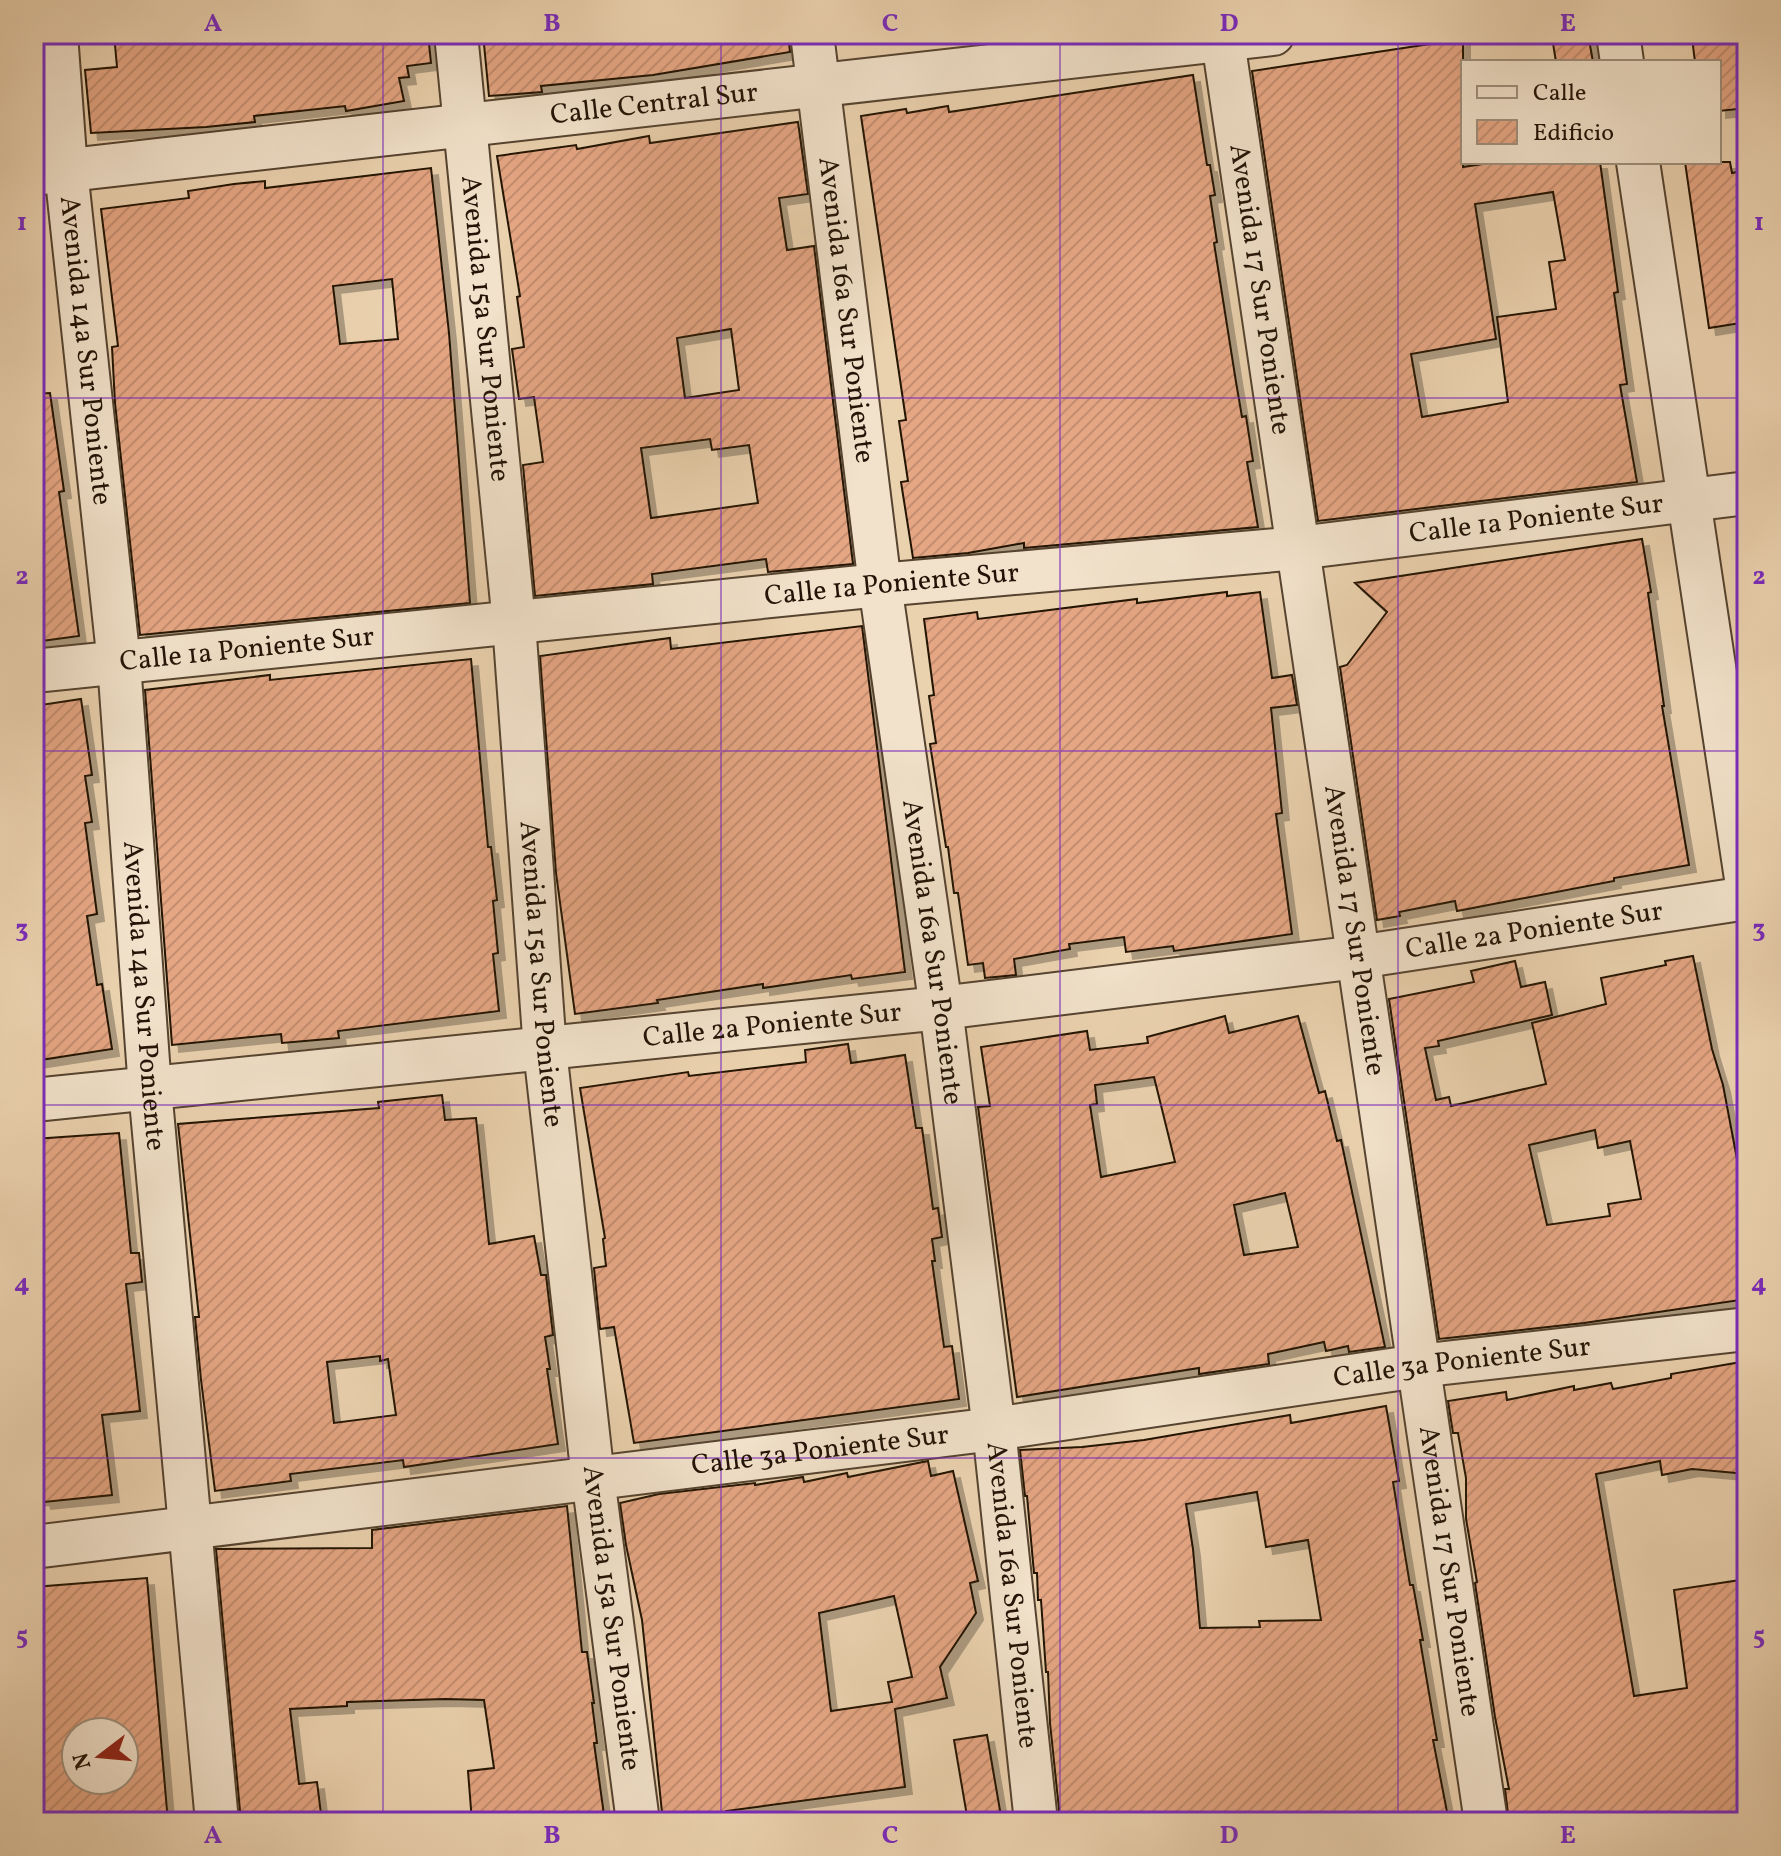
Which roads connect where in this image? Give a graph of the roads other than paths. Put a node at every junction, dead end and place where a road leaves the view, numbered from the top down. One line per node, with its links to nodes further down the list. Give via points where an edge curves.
1 (56, 34): 11 (street, Avenida 14a Sur Poniente)
2 (456, 34): 9 (street, Avenida 15a Sur Poniente)
3 (812, 34): 8 (street, Avenida 16a Sur Poniente)
4 (1273, 34): 6 (street, Calle Central Sur)
5 (1618, 34): 7 (street)
6 (1222, 37): 8 (street, Calle Central Sur); 14 (street, Avenida 17 Sur Poniente)
7 (1622, 60)
8 (817, 85): 9 (street, Calle Central Sur); 15 (street, Avenida 16a Sur Poniente)
9 (463, 125): 11 (street, Calle Central Sur); 16 (street, Avenida 15a Sur Poniente)
10 (1638, 164): 13 (street)
11 (50, 172): 17 (street, Avenida 14a Sur Poniente)
12 (1747, 493): 13 (street, Calle 1a Poniente Sur)
13 (1689, 499): 14 (street, Calle 1a Poniente Sur); 19 (street)
14 (1298, 548): 15 (street, Calle 1a Poniente Sur); 21 (street, Avenida 17 Sur Poniente)
15 (880, 585): 16 (street, Calle 1a Poniente Sur); 22 (street, Avenida 16a Sur Poniente)
16 (514, 623): 17 (street, Calle 1a Poniente Sur); 23 (street, Avenida 15a Sur Poniente)
17 (119, 663): 18 (street, Calle 1a Poniente Sur); 24 (street, Avenida 14a Sur Poniente)
18 (34, 671)
19 (1747, 885)
20 (1747, 898): 21 (street, Calle 2a Poniente Sur)
21 (1358, 957): 22 (street, Calle 2a Poniente Sur); 27 (street, Avenida 17 Sur Poniente)
22 (941, 1008): 23 (street, Calle 2a Poniente Sur); 28 (street, Avenida 16a Sur Poniente)
23 (545, 1050): 24 (street, Calle 2a Poniente Sur); 29 (street, Avenida 15a Sur Poniente)
24 (150, 1089): 25 (street, Calle 2a Poniente Sur); 30 (street, Avenida 14a Sur Poniente)
25 (34, 1100)
26 (1747, 1329): 27 (street, Calle 3a Poniente Sur)
27 (1418, 1366): 28 (street, Calle 3a Poniente Sur); 35 (street, Avenida 17 Sur Poniente)
28 (994, 1429): 29 (street, Calle 3a Poniente Sur); 34 (street, Avenida 16a Sur Poniente)
29 (593, 1478): 30 (street, Calle 3a Poniente Sur); 33 (street, Avenida 15a Sur Poniente)
30 (190, 1530): 31 (street, Calle 3a Poniente Sur); 32 (street, Avenida 14a Sur Poniente)
31 (34, 1547)
32 (217, 1822)
33 (638, 1822)
34 (1036, 1822)
35 (1486, 1822)

